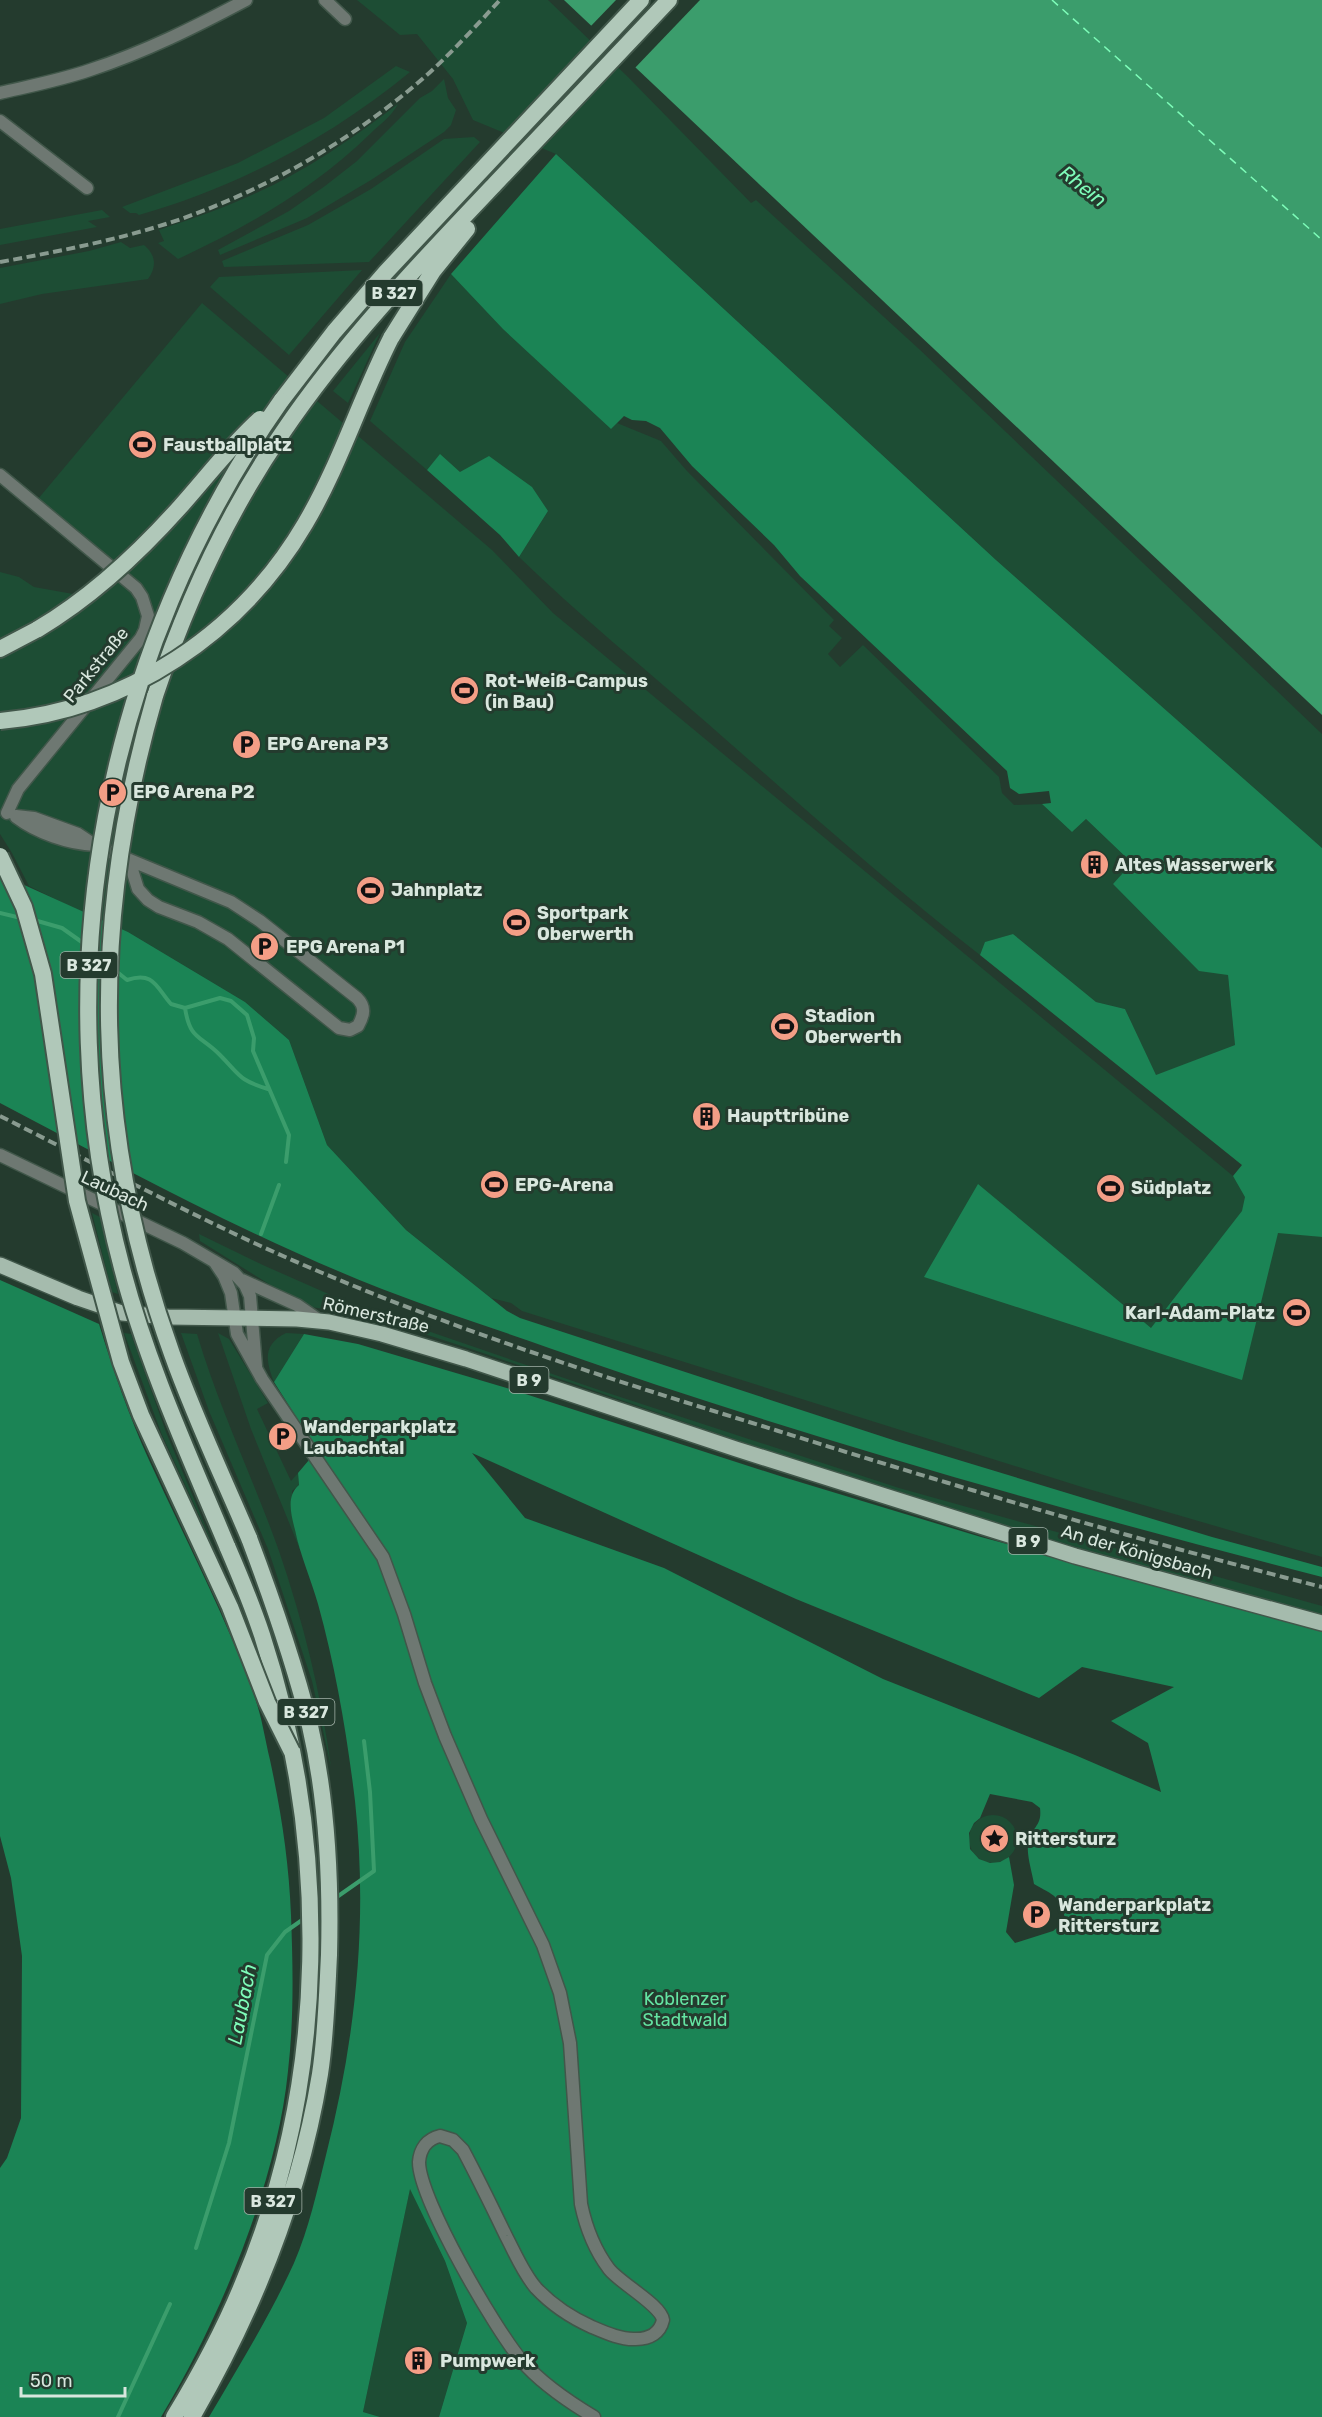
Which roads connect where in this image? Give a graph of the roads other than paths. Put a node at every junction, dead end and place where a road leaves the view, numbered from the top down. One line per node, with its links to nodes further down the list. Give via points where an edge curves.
1 (246, 0): 6 (street, via 140,52 87,71)
2 (325, 0): 5 (street)
3 (641, 0): 10 (highway, B 327, via 386,272)
4 (669, 0): 7 (highway, B 327)
5 (345, 19)
6 (0, 93)
7 (567, 108): 13 (highway, B 327, bridge, via 545,144 448,252 404,317 306,522 259,589 201,644 152,674 84,704 40,716); 29 (highway, B 327, bridge, via 359,332 268,453 220,538 177,632 143,737 124,819 111,928 108,1017 113,1102 128,1201 172,1354 271,1595 300,1688 318,1771 329,1894 323,2049 301,2162 258,2290)
8 (0, 121): 9 (street)
9 (87, 188)
10 (281, 401): 12 (highway, B 327, bridge, via 238,440 121,568 57,618); 27 (highway, B 327, bridge, via 237,467 194,546 137,687 112,782 99,854 89,951 88,1020 97,1146 122,1267 169,1408 262,1635)
11 (0, 475): 14 (street, Parkstraße, via 123,575 142,597 148,616 141,638 18,789)
12 (0, 649)
13 (0, 721)
14 (8, 814): 16 (street, via 52,824)
15 (0, 856): 27 (highway, B 327, bridge, via 24,907 40,965 77,1201 121,1362)
16 (129, 860): 16 (street, via 138,889 147,900 228,939 339,1028 350,1030 358,1026 364,1012 361,1003 244,910 213,893)
17 (0, 1155): 18 (street, Laubach)
18 (214, 1261): 20 (street, Laubach); 21 (street, via 229,1288)
19 (0, 1265): 21 (main road, Römerstraße / B 9, via 115,1311 168,1317)
20 (242, 1280): 22 (street, via 249,1292); 23 (street, Laubach, via 297,1305)
21 (234, 1316): 22 (main road, Römerstraße / B 9); 24 (street, via 239,1339)
22 (253, 1317): 23 (main road, Römerstraße / B 9); 24 (street)
23 (320, 1321): 25 (main road, Römerstraße / B 9, via 382,1334 466,1359)
24 (256, 1369): 30 (street, via 383,1557 446,1736 481,1819 543,1945 560,1993 570,2043 581,2204 587,2230 596,2250 622,2283 660,2311 663,2320 659,2331 645,2339 618,2337 579,2320 541,2293 512,2248 466,2155 453,2140 440,2136 425,2144 420,2168 447,2236 509,2345 538,2377)
25 (736, 1449): 26 (main road, An der Königsbach / B 9, via 1075,1556)
26 (1322, 1623)
27 (292, 1752): 28 (highway, B 327, via 304,1824 309,1903 307,2028 295,2109 274,2198 244,2283 199,2376)
28 (174, 2417)
29 (192, 2417)
30 (594, 2417)

